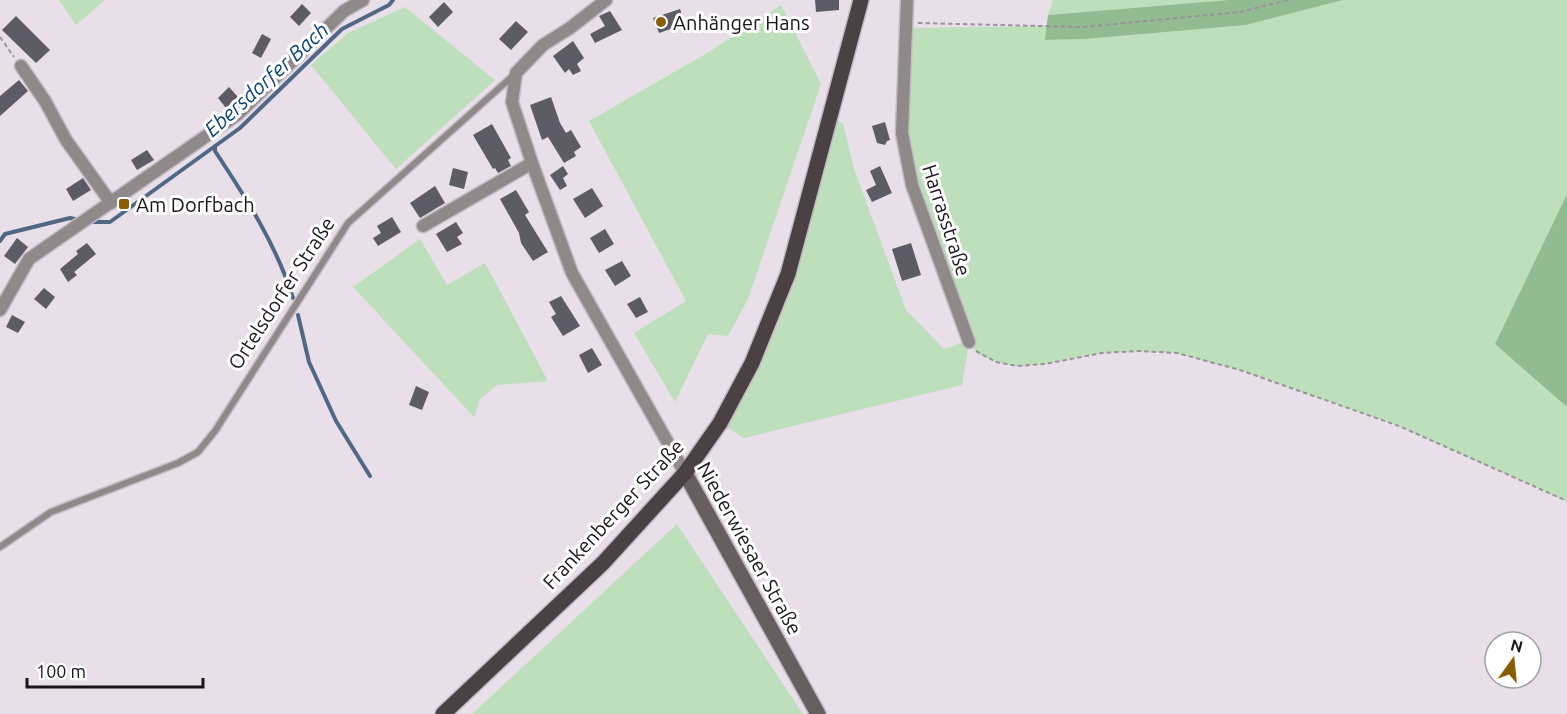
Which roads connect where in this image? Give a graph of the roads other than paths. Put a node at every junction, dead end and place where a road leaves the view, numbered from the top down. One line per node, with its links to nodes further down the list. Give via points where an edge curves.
1 (363, 0): 8 (street, via 344,11 238,114)
2 (606, 0): 6 (street, Ortelsdorfer Straße, via 543,45)
3 (861, 0): 12 (main road, Frankenberger Straße, via 788,274 742,383)
4 (907, 0): 11 (street, Harrasstraße, via 902,133 912,185)
5 (21, 66): 8 (street, via 66,140)
6 (516, 73): 7 (street, Niederwiesaer Straße, via 512,102); 13 (lane, Ortelsdorfer Straße, via 348,223 198,452 51,512)
7 (532, 163): 9 (street); 12 (street, Niederwiesaer Straße, via 572,273)
8 (111, 203): 10 (street, via 29,259)
9 (423, 226)
10 (0, 310)
11 (969, 342)
12 (685, 473): 14 (main road, Frankenberger Straße, via 603,562); 15 (main road, Niederwiesaer Straße)
13 (0, 547)
14 (443, 714)
15 (818, 714)

